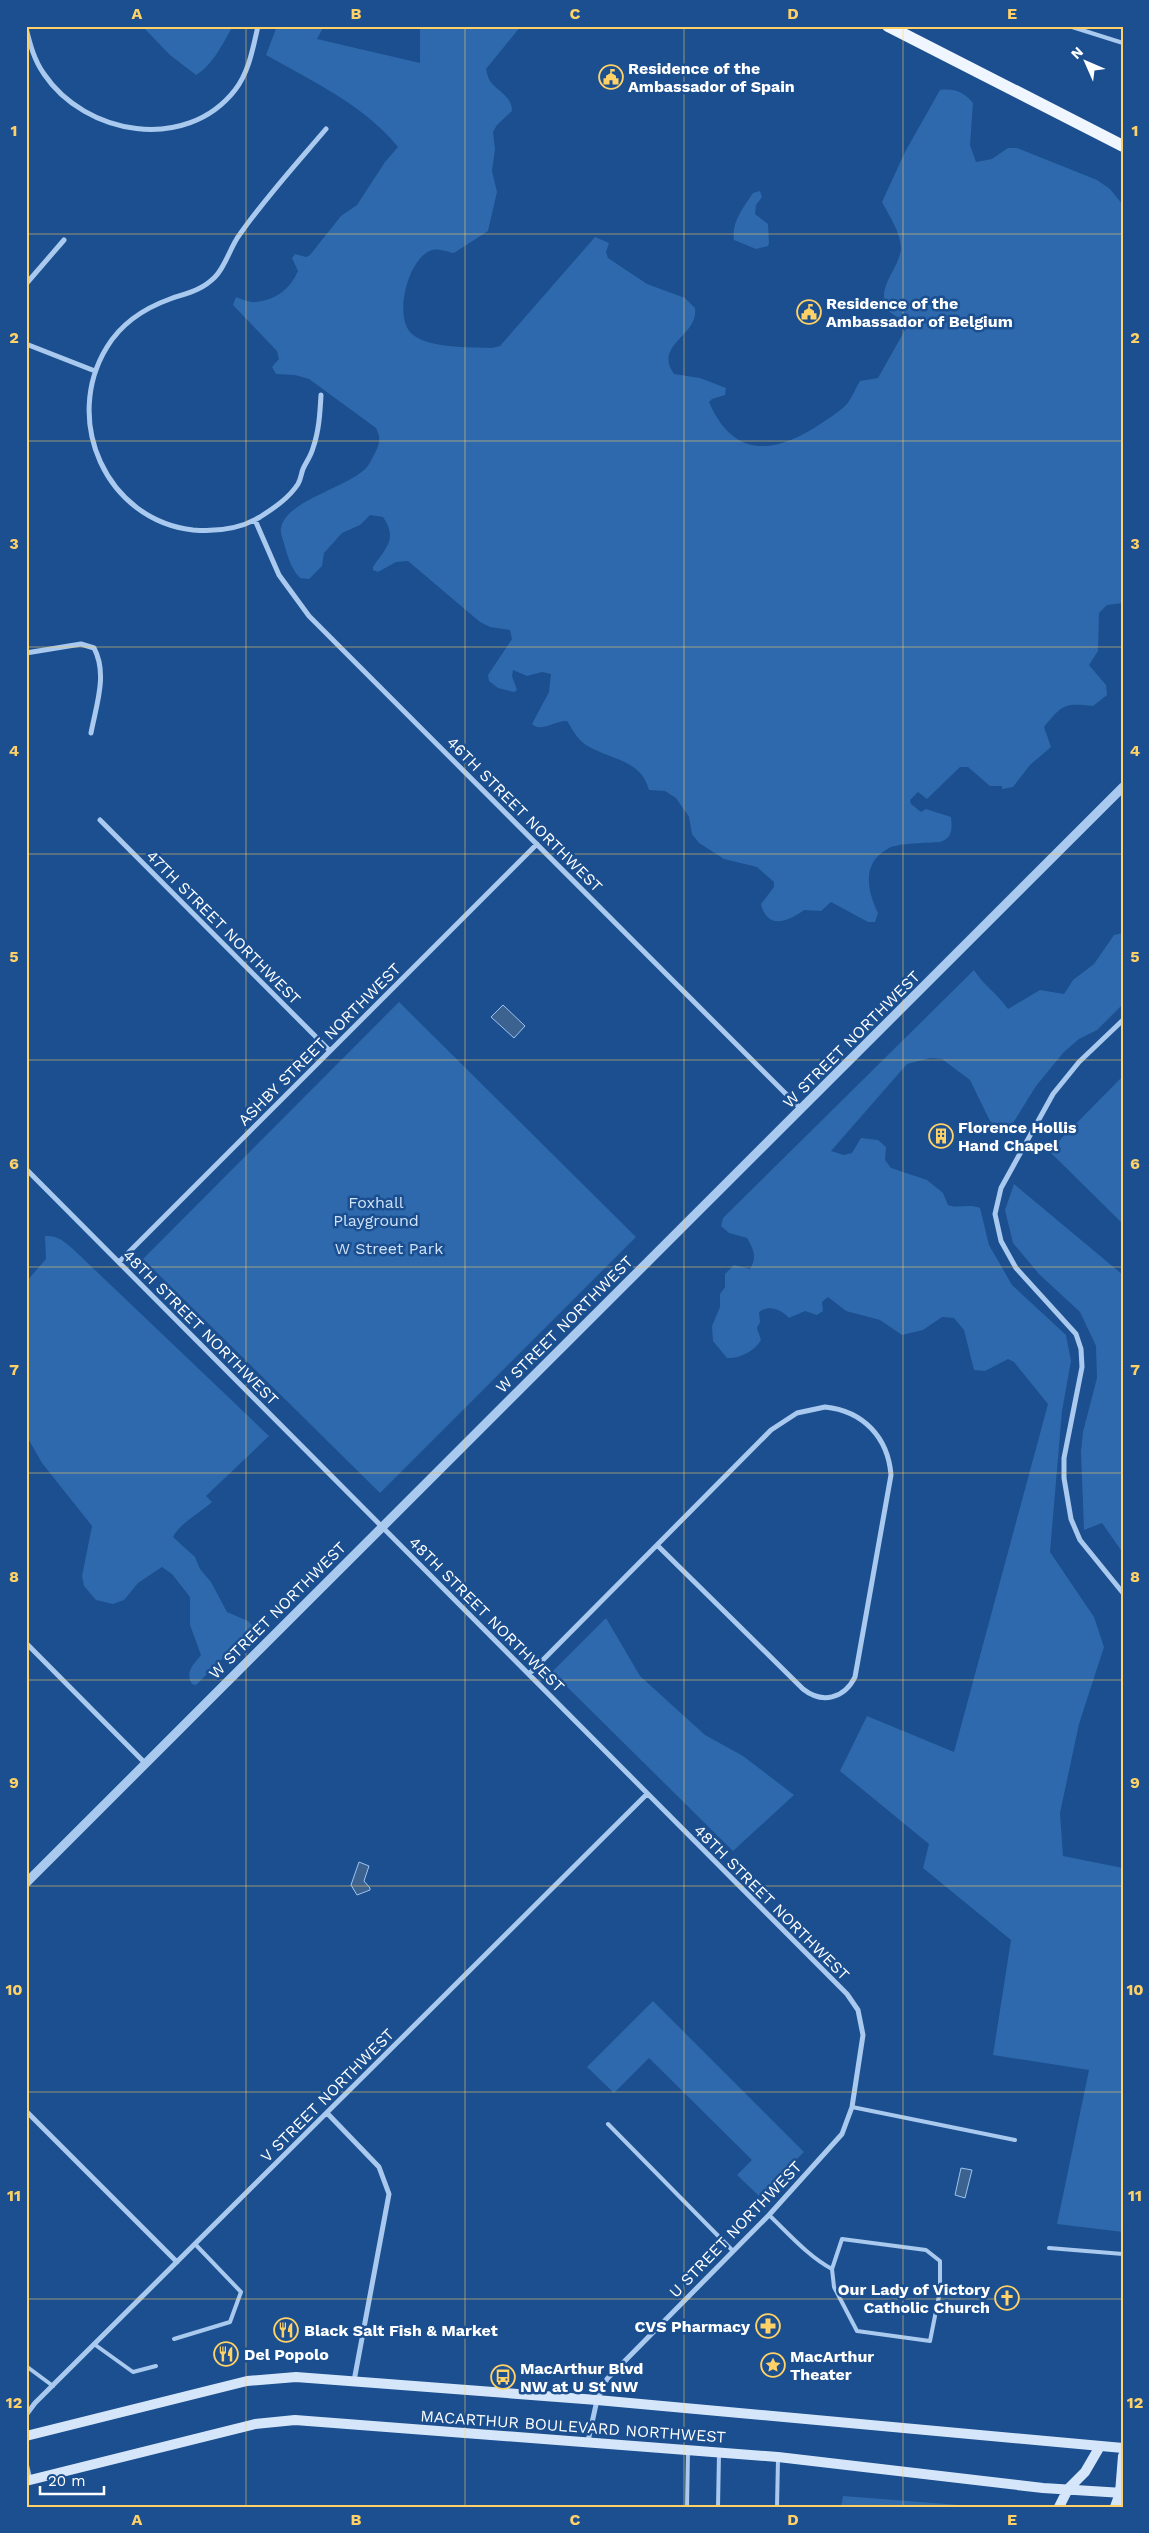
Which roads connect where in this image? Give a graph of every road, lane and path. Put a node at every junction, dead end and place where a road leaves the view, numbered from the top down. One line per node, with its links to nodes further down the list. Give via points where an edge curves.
1 (258, 26): 4 (street, via 247,70 228,98 209,113 188,122 146,129 125,128 106,122 68,100 50,83 38,64)
2 (888, 26): 7 (main road)
3 (1068, 26): 5 (lane)
4 (26, 28)
5 (1123, 43)
6 (326, 129): 11 (street, via 233,243 216,276 204,287 155,304 126,325 106,347)
7 (1123, 146)
8 (64, 240): 9 (street)
9 (26, 284)
10 (26, 344): 11 (street)
11 (95, 372): 13 (street, via 89,403 91,438 107,476 125,498 149,515 188,529 236,528)
12 (321, 395): 13 (street, via 316,434 299,482 279,504)
13 (255, 520): 18 (street, 46TH STREET NORTHWEST, via 279,576 304,611)
14 (26, 653): 15 (street, via 81,644 94,648 101,660 101,677)
15 (91, 733)
16 (1123, 787): 21 (street, W STREET NORTHWEST)
17 (100, 820): 20 (street, 47TH STREET NORTHWEST)
18 (537, 844): 20 (street, ASHBY STREET NORTHWEST); 21 (street, 46TH STREET NORTHWEST)
19 (1123, 1020): 26 (street, via 1079,1062 1053,1094 1001,1188 995,1214 1000,1241 1016,1268 1076,1334 1082,1367 1064,1458 1071,1519 1080,1540)
20 (330, 1050): 23 (street, ASHBY STREET NORTHWEST)
21 (802, 1109): 24 (street, W STREET NORTHWEST)
22 (26, 1169): 23 (street, 48TH STREET NORTHWEST)
23 (119, 1262): 24 (street, 48TH STREET NORTHWEST)
24 (382, 1526): 28 (street, 48TH STREET NORTHWEST); 29 (street, W STREET NORTHWEST)
25 (657, 1545): 25 (street, via 803,1688 815,1696 835,1697 847,1689 857,1670 890,1485 890,1465 884,1446 864,1420 844,1410 825,1407 797,1413 771,1430); 28 (street)
26 (1123, 1593)
27 (26, 1644): 29 (street)
28 (529, 1674): 30 (street, 48TH STREET NORTHWEST)
29 (145, 1763): 31 (street, W STREET NORTHWEST)
30 (647, 1794): 32 (street, 48TH STREET NORTHWEST, via 852,2001 862,2021 863,2035); 34 (street, V STREET NORTHWEST)
31 (26, 1883)
32 (852, 2107): 36 (lane); 37 (street, U STREET NORTHWEST, via 836,2143)
33 (26, 2111): 42 (street)
34 (327, 2113): 38 (street, V STREET NORTHWEST); 48 (street, via 379,2167 389,2194)
35 (608, 2124): 40 (lane)
36 (1015, 2140)
37 (769, 2214): 40 (street, U STREET NORTHWEST); 43 (lane, via 797,2242)
38 (195, 2244): 42 (street, V STREET NORTHWEST); 44 (lane, via 241,2292 230,2322)
39 (1049, 2248): 41 (lane)
40 (733, 2251): 50 (street, U STREET NORTHWEST, via 617,2367)
41 (1123, 2254)
42 (177, 2262): 45 (street, V STREET NORTHWEST)
43 (832, 2269): 43 (lane, via 834,2287 857,2331 930,2341 940,2291 940,2261 926,2250 842,2239)
44 (174, 2339)
45 (94, 2344): 47 (lane, via 133,2372); 49 (street, V STREET NORTHWEST)
46 (26, 2366): 49 (lane)
47 (156, 2366)
48 (354, 2381): 50 (main road, MACARTHUR BOULEVARD NORTHWEST); 52 (main road, MACARTHUR BOULEVARD NORTHWEST, via 296,2377 248,2381)
49 (53, 2386): 51 (street, V STREET NORTHWEST)
50 (597, 2400): 53 (street, U STREET NORTHWEST); 54 (main road, MACARTHUR BOULEVARD NORTHWEST)
51 (26, 2415)
52 (26, 2436)
53 (588, 2441): 56 (main road, MACARTHUR BOULEVARD NORTHWEST); 61 (main road, MACARTHUR BOULEVARD NORTHWEST, via 275,2421 222,2431)
54 (1099, 2448): 55 (main road, MACARTHUR BOULEVARD NORTHWEST); 62 (main road, via 1085,2472)
55 (1123, 2448)
56 (688, 2450): 57 (main road, MACARTHUR BOULEVARD NORTHWEST); 64 (lane)
57 (719, 2452): 59 (main road, MACARTHUR BOULEVARD NORTHWEST); 65 (lane)
58 (1123, 2456): 63 (main road)
59 (778, 2457): 62 (main road, MACARTHUR BOULEVARD NORTHWEST); 66 (lane)
60 (26, 2463): 61 (street)
61 (28, 2481)
62 (1068, 2489): 63 (main road, MACARTHUR BOULEVARD NORTHWEST); 67 (main road)
63 (1121, 2493): 68 (main road)
64 (686, 2507)
65 (718, 2507)
66 (777, 2507)
67 (1059, 2507)
68 (1115, 2507)

